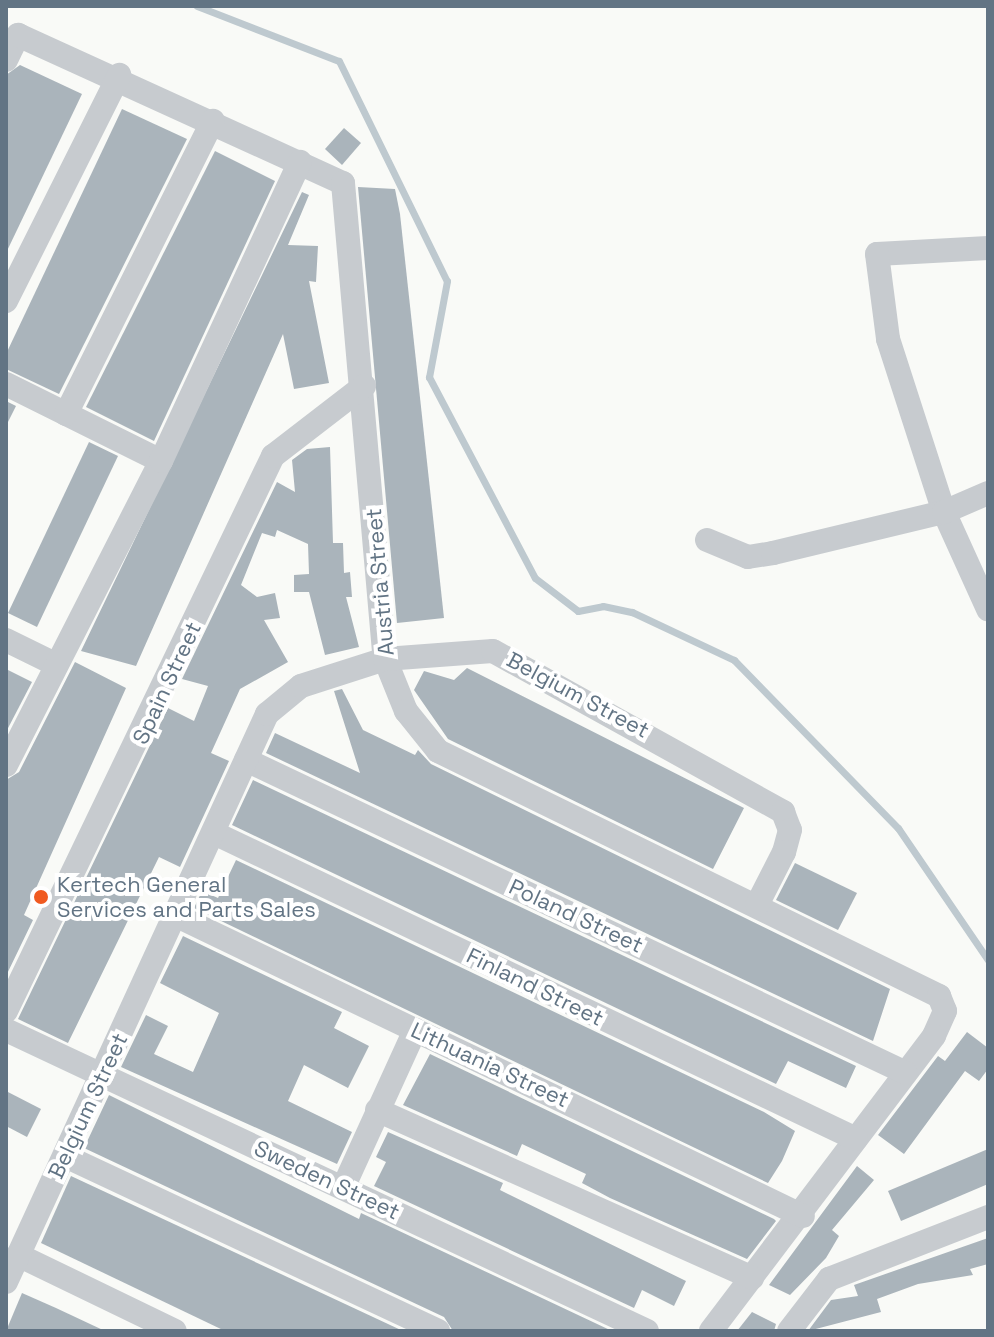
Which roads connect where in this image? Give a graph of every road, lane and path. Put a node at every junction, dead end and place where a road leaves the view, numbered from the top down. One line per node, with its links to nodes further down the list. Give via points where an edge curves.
1 (6, 60): 2 (street, Austria Street, via 18,35)
2 (119, 75): 3 (street, Austria Street); 6 (street)
3 (213, 121): 4 (street, Austria Street); 9 (street)
4 (300, 162): 8 (street, Austria Street, via 343,183); 10 (street)
5 (988, 248): 12 (street, via 877,254 888,339)
6 (6, 301)
7 (6, 384): 9 (street)
8 (364, 386): 16 (street, Austria Street); 23 (street, Spain Street, via 273,456)
9 (66, 414): 10 (street)
10 (161, 461): 17 (street)
11 (988, 493): 12 (street)
12 (944, 512): 13 (street, via 748,557); 14 (street)
13 (707, 540)
14 (988, 609)
15 (6, 640): 17 (street)
16 (385, 659): 18 (street, Belgium Street, via 344,668 283,697); 21 (street, Austria Street, via 406,711 438,751); 21 (street, Belgium Street, via 493,651 783,812 787,841)
17 (55, 664): 19 (street)
18 (246, 760): 20 (street, Belgium Street); 26 (street, Poland Street)
19 (6, 765)
20 (214, 833): 22 (street, Belgium Street); 29 (street, Finland Street)
21 (757, 905): 26 (street, Austria Street, via 939,996 945,1011)
22 (177, 916): 25 (street, Lithuania Street); 27 (street, Belgium Street)
23 (6, 1011)
24 (6, 1030): 27 (street, Sweden Street)
25 (415, 1030): 28 (street); 32 (street, Lithuania Street)
26 (906, 1073): 29 (street)
27 (102, 1076): 30 (street, Belgium Street); 31 (street, Sweden Street)
28 (377, 1110): 31 (street); 35 (street)
29 (856, 1139): 32 (street)
30 (65, 1156): 34 (street, Belgium Street); 38 (street)
31 (343, 1188): 39 (street, Sweden Street)
32 (803, 1216): 35 (street)
33 (988, 1217): 41 (street, via 829,1279)
34 (18, 1255): 36 (street, Belgium Street); 37 (street)
35 (752, 1278): 40 (street)
36 (6, 1282)
37 (175, 1331)
38 (438, 1331)
39 (647, 1331)
40 (711, 1331)
41 (789, 1331)

